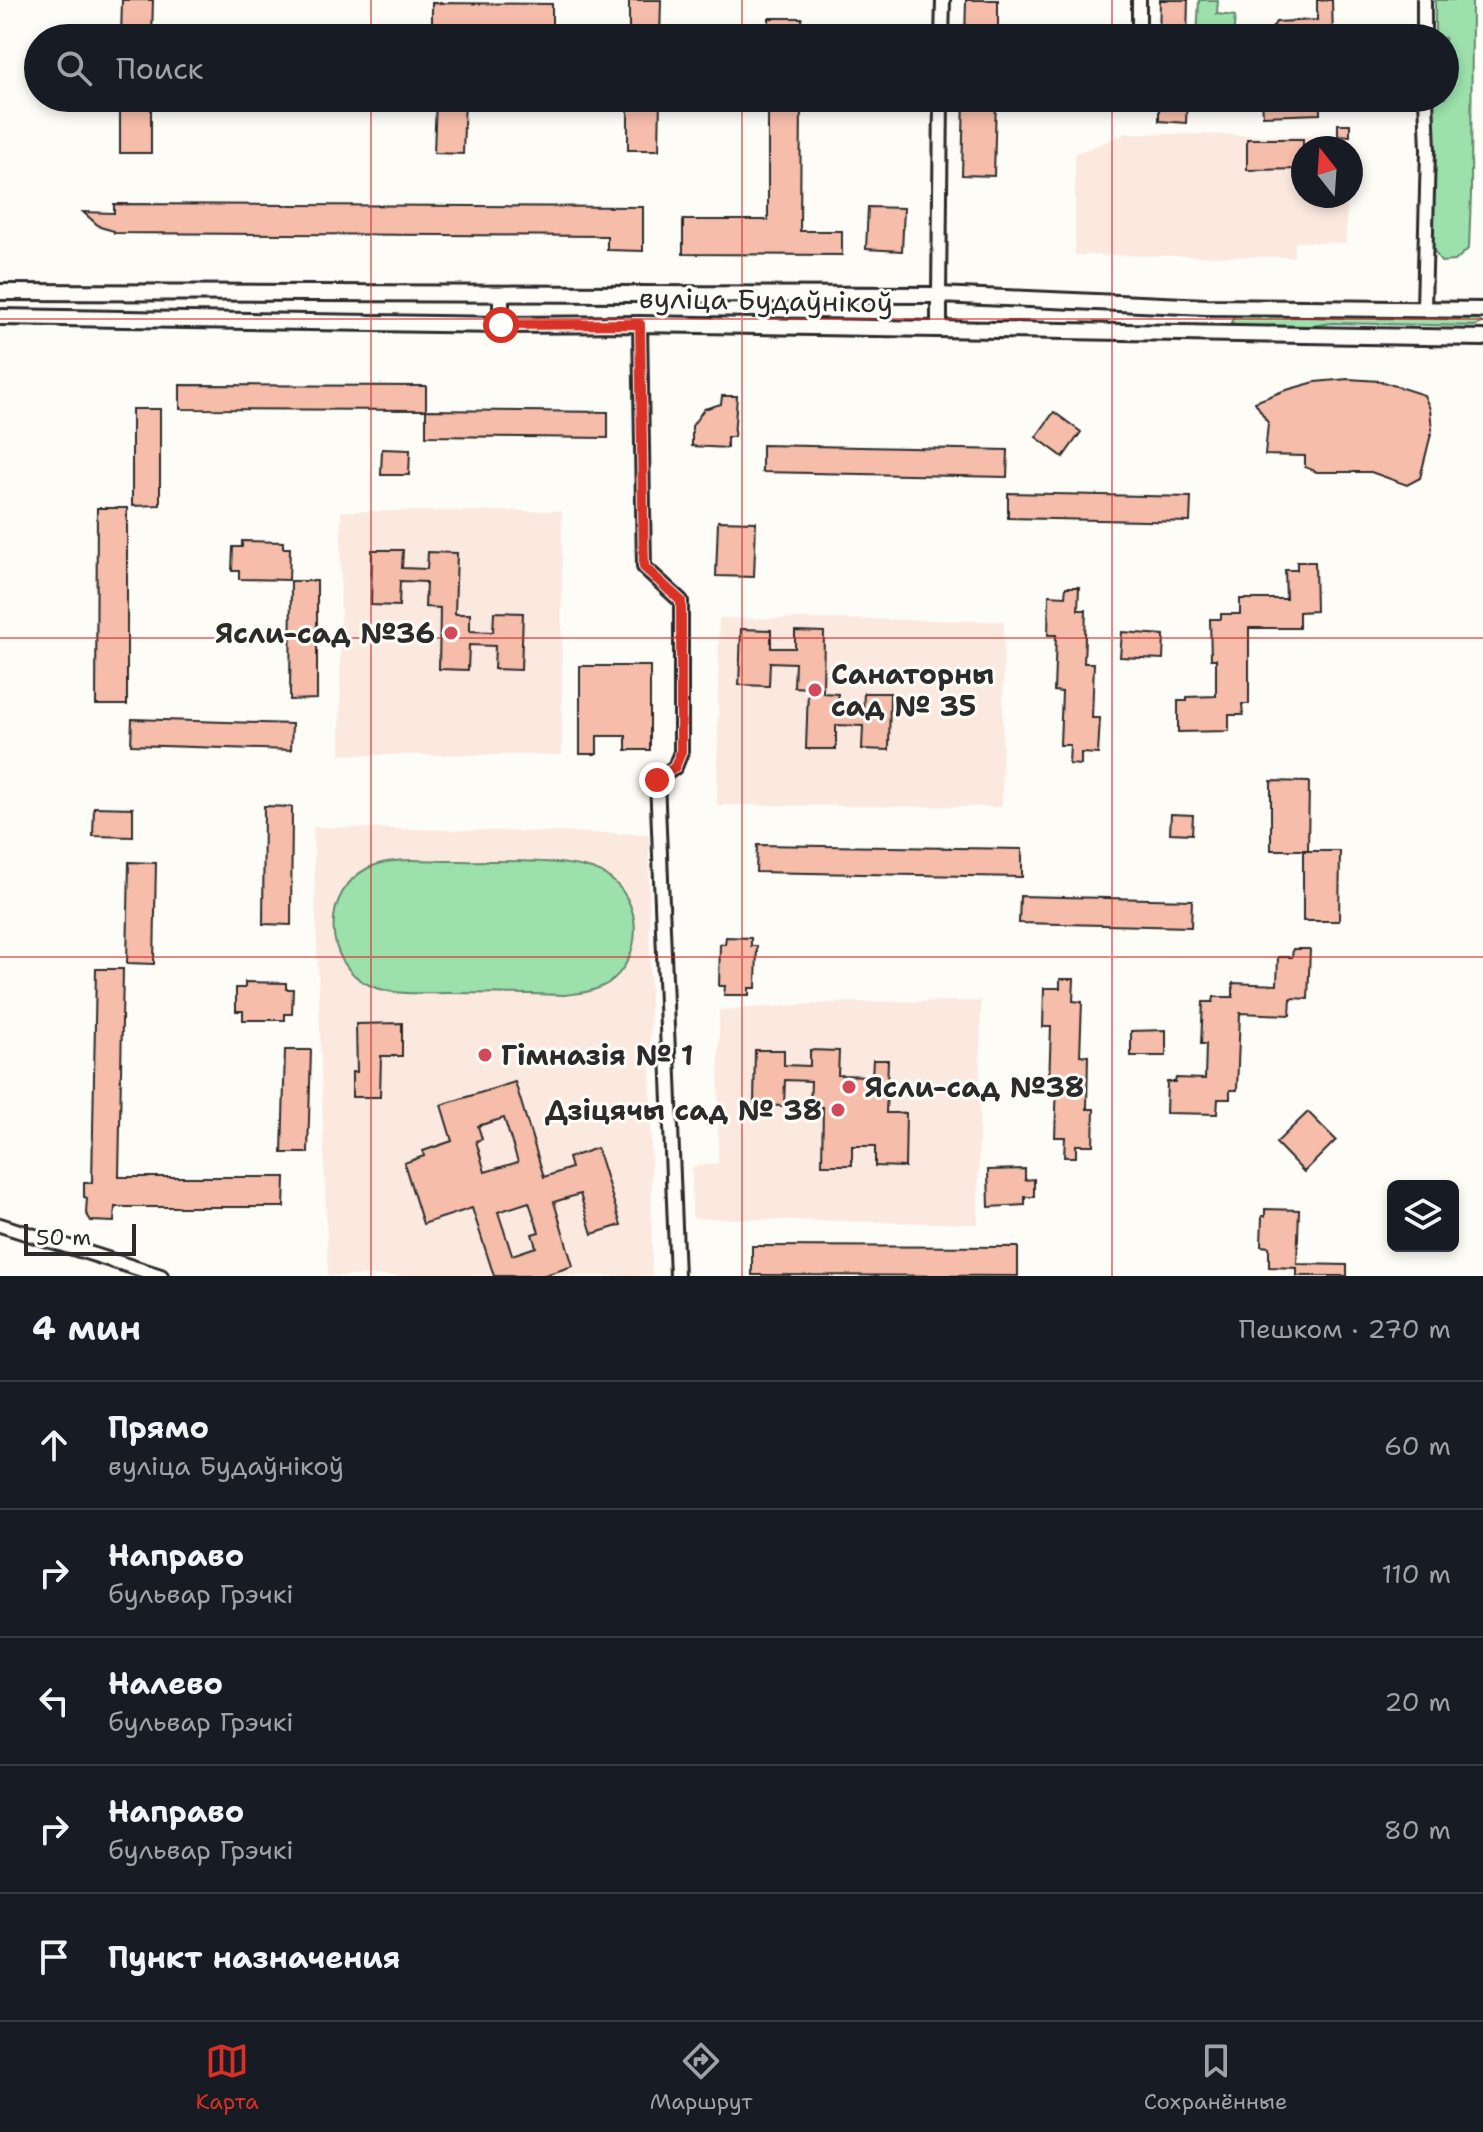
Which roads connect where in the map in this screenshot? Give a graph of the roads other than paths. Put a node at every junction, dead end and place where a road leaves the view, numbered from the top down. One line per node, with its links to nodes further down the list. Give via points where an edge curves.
1 (943, 0): 4 (street)
2 (1139, 0): 5 (street)
3 (1424, 0): 6 (street)
4 (942, 24)
5 (1139, 24)
6 (1424, 24)
7 (941, 112): 11 (street)
8 (1427, 112): 13 (street)
9 (0, 292): 10 (street, вуліца Будаўнікоў)
10 (501, 294): 11 (street, вуліца Будаўнікоў); 17 (street)
11 (939, 295): 12 (street, вуліца Будаўнікоў); 18 (street)
12 (1181, 305): 13 (street, вуліца Будаўнікоў); 19 (street)
13 (1424, 308): 14 (street, вуліца Будаўнікоў)
14 (1483, 310)
15 (0, 317): 17 (street, вуліца Будаўнікоў)
16 (640, 324): 17 (street, вуліца Будаўнікоў); 18 (street, вуліца Будаўнікоў); 23 (street, via 644,567 681,601 681,752 675,767 657,780)
17 (501, 325)
18 (939, 328): 19 (street, вуліца Будаўнікоў)
19 (1185, 332): 20 (street, вуліца Будаўнікоў)
20 (1483, 338)
21 (0, 1225): 22 (street)
22 (161, 1276)
23 (677, 1276)

